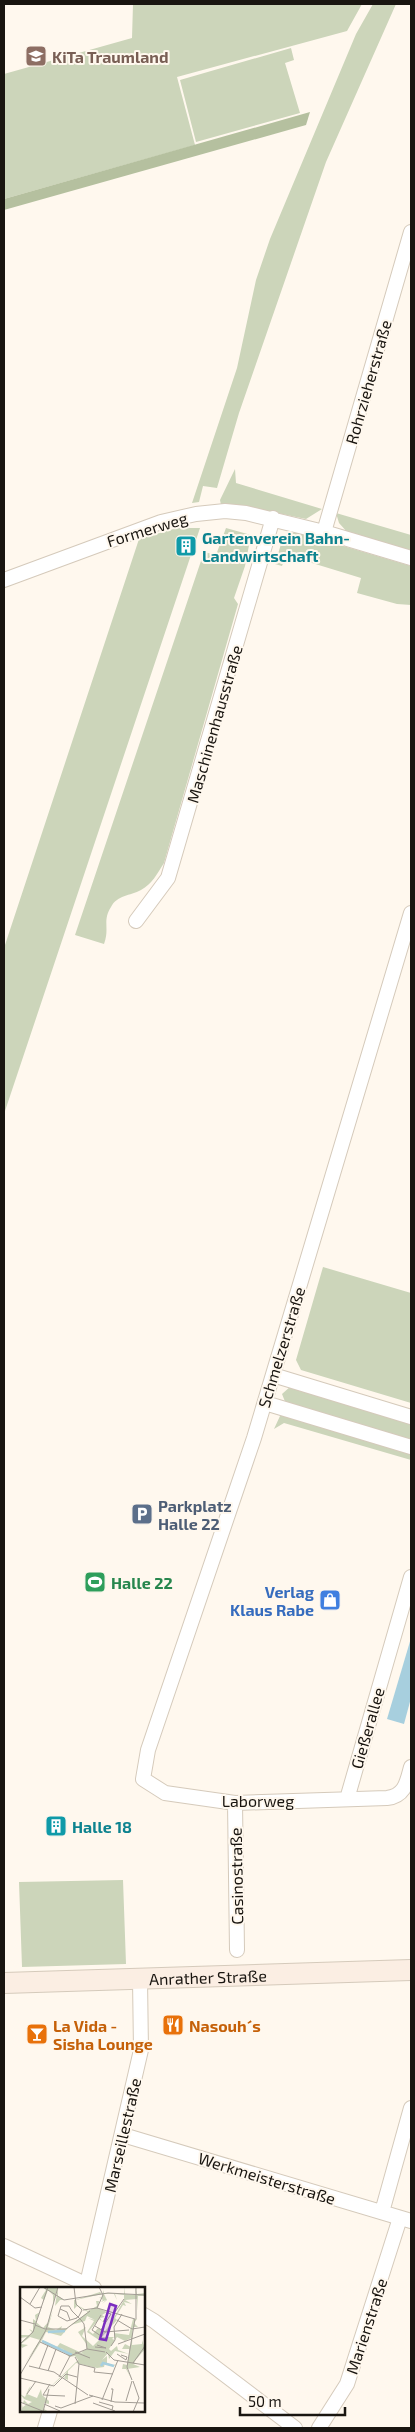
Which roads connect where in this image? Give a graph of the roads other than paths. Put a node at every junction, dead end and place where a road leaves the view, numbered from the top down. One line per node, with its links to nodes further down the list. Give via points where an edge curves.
1 (411, 232): 3 (street, Rohrzieherstraße)
2 (273, 518): 3 (street, Formerweg); 5 (street, Formerweg, via 225,511 180,517); 7 (street, Maschinenhausstraße, via 168,878)
3 (324, 532): 4 (street, Formerweg)
4 (411, 558)
5 (4, 580)
6 (411, 913): 8 (street, Schmelzerstraße)
7 (136, 921)
8 (273, 1375): 9 (street, Schmelzerstraße); 10 (street)
9 (264, 1403): 11 (street); 14 (street, Schmelzerstraße, via 148,1750)
10 (411, 1418)
11 (411, 1447)
12 (411, 1577): 15 (street, Gießerallee)
13 (411, 1767): 15 (street, via 400,1793 391,1797)
14 (143, 1779): 16 (street, Laborweg, via 165,1793)
15 (347, 1799): 16 (street, Laborweg)
16 (234, 1803): 17 (street, Casinostraße)
17 (237, 1950)
18 (411, 1970): 19 (street, Anrather Straße)
19 (140, 1979): 20 (street, Anrather Straße); 22 (street, Marseillestraße, via 141,2050)
20 (4, 1984)
21 (411, 2108): 23 (street)
22 (123, 2134): 23 (street, Werkmeisterstraße); 26 (street, Marseillestraße)
23 (382, 2212): 24 (street, Werkmeisterstraße)
24 (406, 2220): 31 (street, Marienstraße, via 347,2384)
25 (4, 2246): 26 (street)
26 (89, 2287)
27 (145, 2316): 30 (street)
28 (50, 2412): 29 (street)
29 (45, 2428)
30 (295, 2428)
31 (319, 2428)

